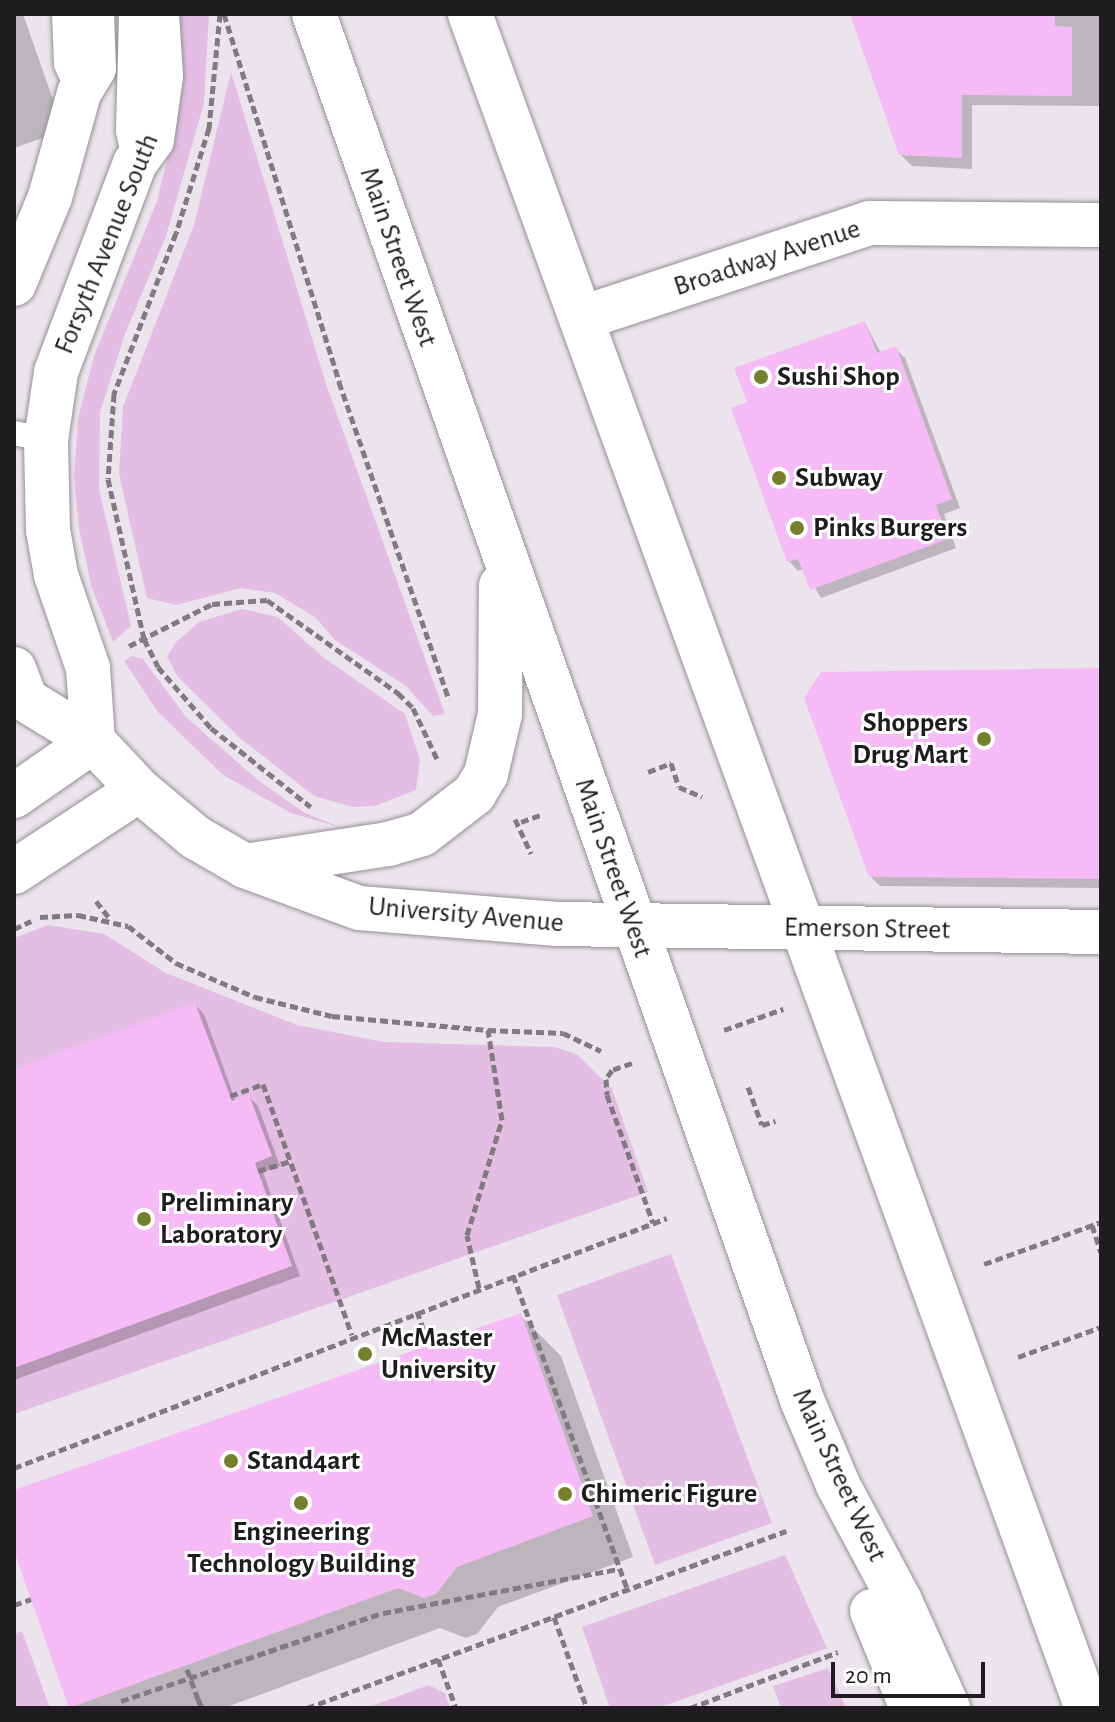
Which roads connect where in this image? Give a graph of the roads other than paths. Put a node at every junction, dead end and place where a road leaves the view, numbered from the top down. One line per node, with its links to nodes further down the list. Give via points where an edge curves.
1 (64, 14): 7 (lane, via 66,64)
2 (92, 14): 7 (main road, via 94,68)
3 (131, 14): 8 (lane, via 128,131)
4 (157, 14): 8 (main road, Forsyth Avenue South, via 158,104 152,140)
5 (314, 14): 13 (main road, Main Street West)
6 (470, 14): 11 (main road)
7 (79, 93): 10 (main road, via 50,197)
8 (135, 163): 12 (main road, Forsyth Avenue South)
9 (1101, 225): 11 (main road, Broadway Avenue, via 869,223)
10 (14, 284)
11 (582, 318): 21 (main road)
12 (30, 436): 15 (main road, Forsyth Avenue South, via 56,575 88,668)
13 (501, 555): 18 (main road, via 500,714 486,774 474,794 422,834); 20 (main road, Main Street West)
14 (14, 669): 15 (main road, via 26,700)
15 (93, 741): 16 (main road, University Avenue); 17 (main road)
16 (139, 790): 18 (main road, University Avenue, via 195,837); 19 (main road)
17 (14, 796)
18 (245, 866): 20 (main road, University Avenue, via 359,908)
19 (14, 872)
20 (633, 926): 21 (main road, Emerson Street); 23 (main road, Main Street West, via 761,1290)
21 (803, 929): 22 (main road, Emerson Street); 26 (main road)
22 (1101, 932)
23 (838, 1485): 24 (main road, via 873,1613); 25 (main road, Main Street West, via 900,1601)
24 (912, 1708)
25 (948, 1708)
26 (1087, 1708)

